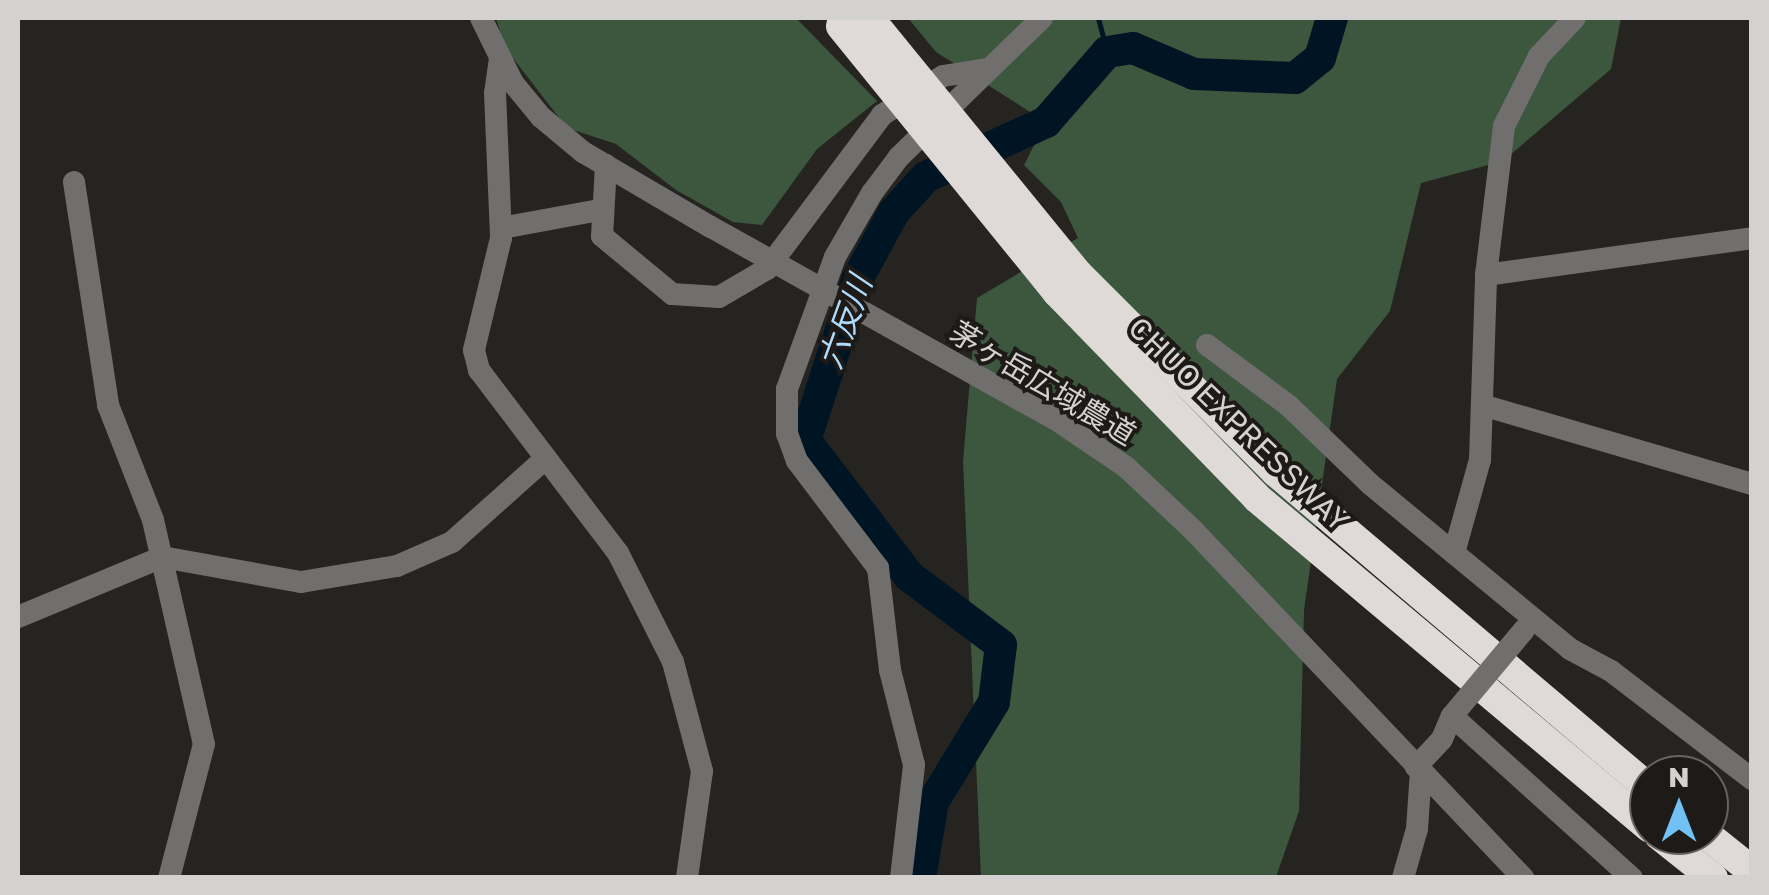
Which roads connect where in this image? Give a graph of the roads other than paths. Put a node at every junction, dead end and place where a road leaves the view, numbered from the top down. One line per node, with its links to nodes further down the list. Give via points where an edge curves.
1 (481, 18): 5 (street, 茅ヶ岳広域農道)
2 (1042, 18): 6 (street)
3 (1576, 18): 12 (street, via 1539,56 1504,126)
4 (848, 20): 13 (highway, CHUO EXPRESSWAY, bridge)
5 (500, 58): 7 (street, 茅ヶ岳広域農道, via 541,117); 10 (street, via 495,94)
6 (988, 69): 9 (street, via 942,76 882,115 767,269 719,297 672,294 602,236); 32 (street, via 899,156 872,193 835,257 787,389 787,434 797,462 878,568 890,670 914,765)
7 (606, 165): 9 (street); 23 (street, 茅ヶ岳広域農道, bridge, via 1055,419 1149,488)
8 (74, 182): 19 (street, via 108,406)
9 (599, 210): 10 (street)
10 (501, 228): 16 (street, via 474,350 479,370)
11 (1752, 238): 12 (street)
12 (1486, 275): 15 (street)
13 (1067, 283): 24 (highway, CHUO EXPRESSWAY, via 1306,498); 26 (highway, CHUO EXPRESSWAY, via 1257,498)
14 (1207, 345): 18 (street, via 1289,406)
15 (1482, 404): 17 (street); 18 (street, via 1476,490)
16 (546, 458): 19 (street, via 452,542 397,566 301,582); 31 (street, via 618,554 678,678 702,771)
17 (1752, 484)
18 (1454, 553): 21 (street)
19 (162, 557): 20 (street); 30 (street, via 204,744)
20 (18, 617)
21 (1530, 624): 22 (street, bridge); 25 (street)
22 (1452, 716): 23 (street); 35 (street)
23 (1419, 769): 33 (street, via 1417,830); 34 (street, 茅ヶ岳広域農道)
24 (1629, 771)
25 (1752, 779)
26 (1629, 810)
27 (1729, 852): 29 (highway)
28 (1685, 855): 36 (highway)
29 (1752, 870)
30 (169, 878)
31 (687, 878)
32 (901, 878)
33 (1403, 878)
34 (1523, 878)
35 (1632, 878)
36 (1713, 878)

